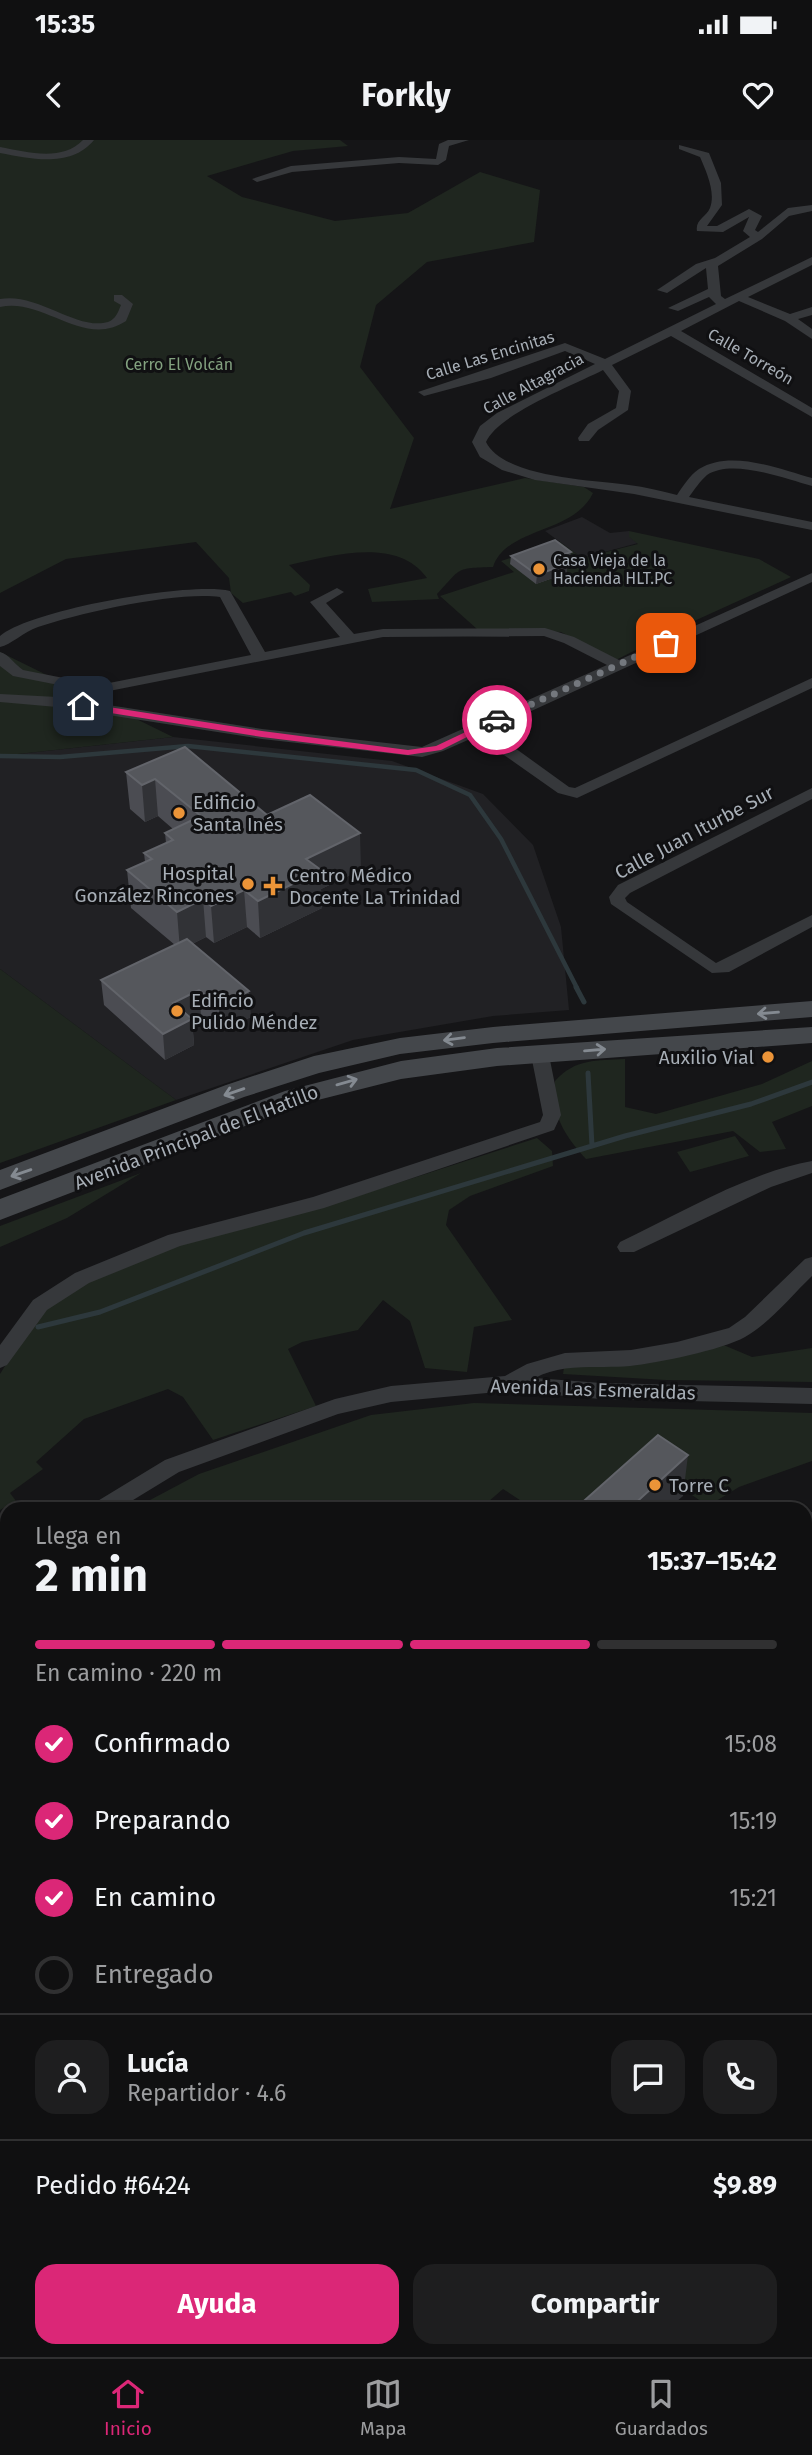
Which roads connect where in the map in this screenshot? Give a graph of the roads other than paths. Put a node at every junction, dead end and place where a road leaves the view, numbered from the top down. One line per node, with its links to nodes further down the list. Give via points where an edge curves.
1 (89, 140): 4 (street, via 84,147 54,156)
2 (464, 140): 5 (street, via 444,144 438,162 399,160 290,169)
3 (683, 147): 7 (street, via 705,155 718,198 701,229 719,230 750,212 756,216 749,231)
4 (0, 150)
5 (257, 179)
6 (810, 208): 7 (street, via 792,210)
7 (758, 237): 9 (street)
8 (812, 260): 13 (street, Calle Altagracia)
9 (718, 261): 10 (street, via 699,266); 11 (street, via 712,265)
10 (663, 290)
11 (714, 291): 15 (street, via 715,298); 16 (street)
12 (118, 298): 14 (street, via 127,304 126,315 119,324 104,327 17,301)
13 (739, 298): 15 (street, Calle Altagracia); 18 (street)
14 (0, 303)
15 (725, 304): 19 (street, Calle Altagracia)
16 (674, 308)
17 (812, 311): 18 (street)
18 (789, 318): 20 (street)
19 (671, 331): 21 (street, Calle Altagracia); 23 (street, Calle Torreón)
20 (812, 335)
21 (605, 364): 22 (street, Calle Las Encinitas, via 565,347); 24 (street, via 625,391 624,405); 26 (street, Calle Altagracia, via 491,423 481,436 481,448 493,460 522,473)
22 (424, 392)
23 (812, 413)
24 (583, 438)
25 (812, 482): 26 (street, via 724,466 703,472)
26 (681, 499): 27 (street, Calle Altagracia)
27 (812, 526)
28 (812, 578): 34 (street)
29 (337, 592): 30 (street, via 317,602)
30 (349, 638): 33 (street); 34 (street, via 383,633 545,632)
31 (0, 643): 33 (street, via 35,623 214,590 225,594)
32 (0, 656): 33 (street, via 18,673 99,689)
33 (260, 657)
34 (617, 665): 37 (street)
35 (812, 682): 37 (street, via 577,793 564,790)
36 (0, 698): 37 (street, via 57,702 408,752 438,748)
37 (478, 729)
38 (812, 793): 39 (street, Calle Juan Iturbe Sur, via 624,889 617,897 619,904 712,968 723,968)
39 (812, 920)
40 (812, 1009): 44 (main road, Avenida Principal de El Hatillo, one-way to 44, via 400,1046 314,1065 234,1091)
41 (812, 1035): 42 (main road, Avenida Principal de El Hatillo, one-way to 41)
42 (538, 1055): 45 (main road, Avenida Principal de El Hatillo, one-way to 42, via 294,1097 412,1068); 48 (street, via 548,1126 317,1203 175,1240 82,1278 40,1305)
43 (812, 1167): 46 (street, via 764,1182)
44 (0, 1181)
45 (0, 1210)
46 (627, 1247)
47 (812, 1264): 49 (street, via 736,1333 631,1358 565,1361 534,1369)
48 (0, 1360)
49 (508, 1383): 50 (street, Avenida Las Esmeraldas, via 601,1391); 51 (street, Avenida Las Esmeraldas, via 391,1394 335,1408 172,1466)
50 (812, 1396)
51 (114, 1502)

